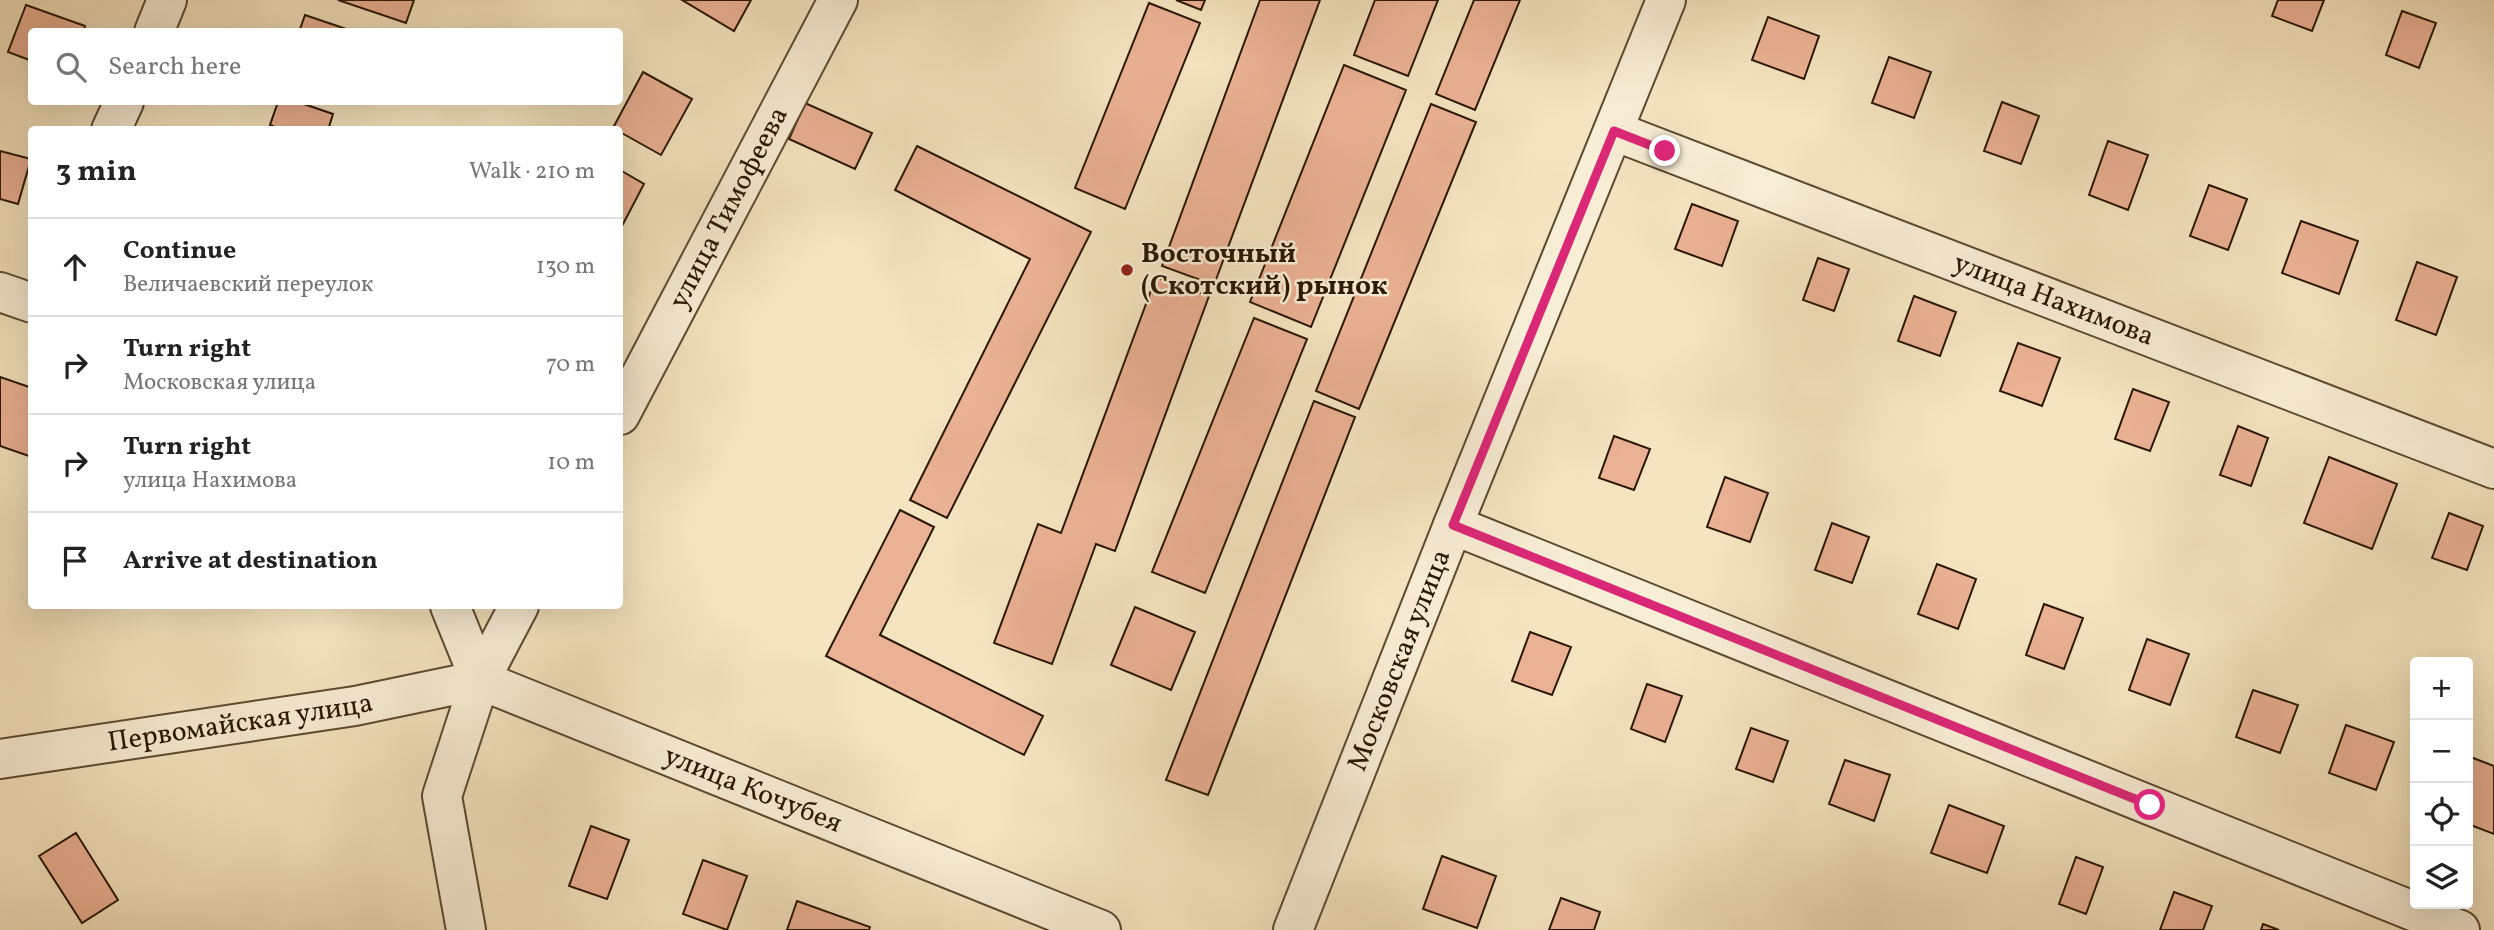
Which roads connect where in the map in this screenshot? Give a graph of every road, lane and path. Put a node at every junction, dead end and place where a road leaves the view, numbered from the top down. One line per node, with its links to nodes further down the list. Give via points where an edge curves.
1 (167, 0): 4 (street)
2 (838, 0): 10 (street, улица Тимофеева)
3 (1666, 0): 7 (street, Московская улица)
4 (156, 28)
5 (123, 105): 6 (street)
6 (113, 126)
7 (1614, 131): 11 (street, улица Нахимова); 12 (street, Московская улица)
8 (0, 292): 9 (street)
9 (28, 302)
10 (623, 409)
11 (2494, 469)
12 (1453, 525): 19 (street, Московская улица); 20 (street)
13 (451, 609): 15 (street)
14 (517, 609): 15 (street)
15 (480, 680): 16 (street, Первомайская улица, via 355,706); 17 (street, via 442,796); 18 (street, улица Кочубея)
16 (0, 759)
17 (466, 930)
18 (1101, 930)
19 (1293, 930)
20 (2460, 930)

